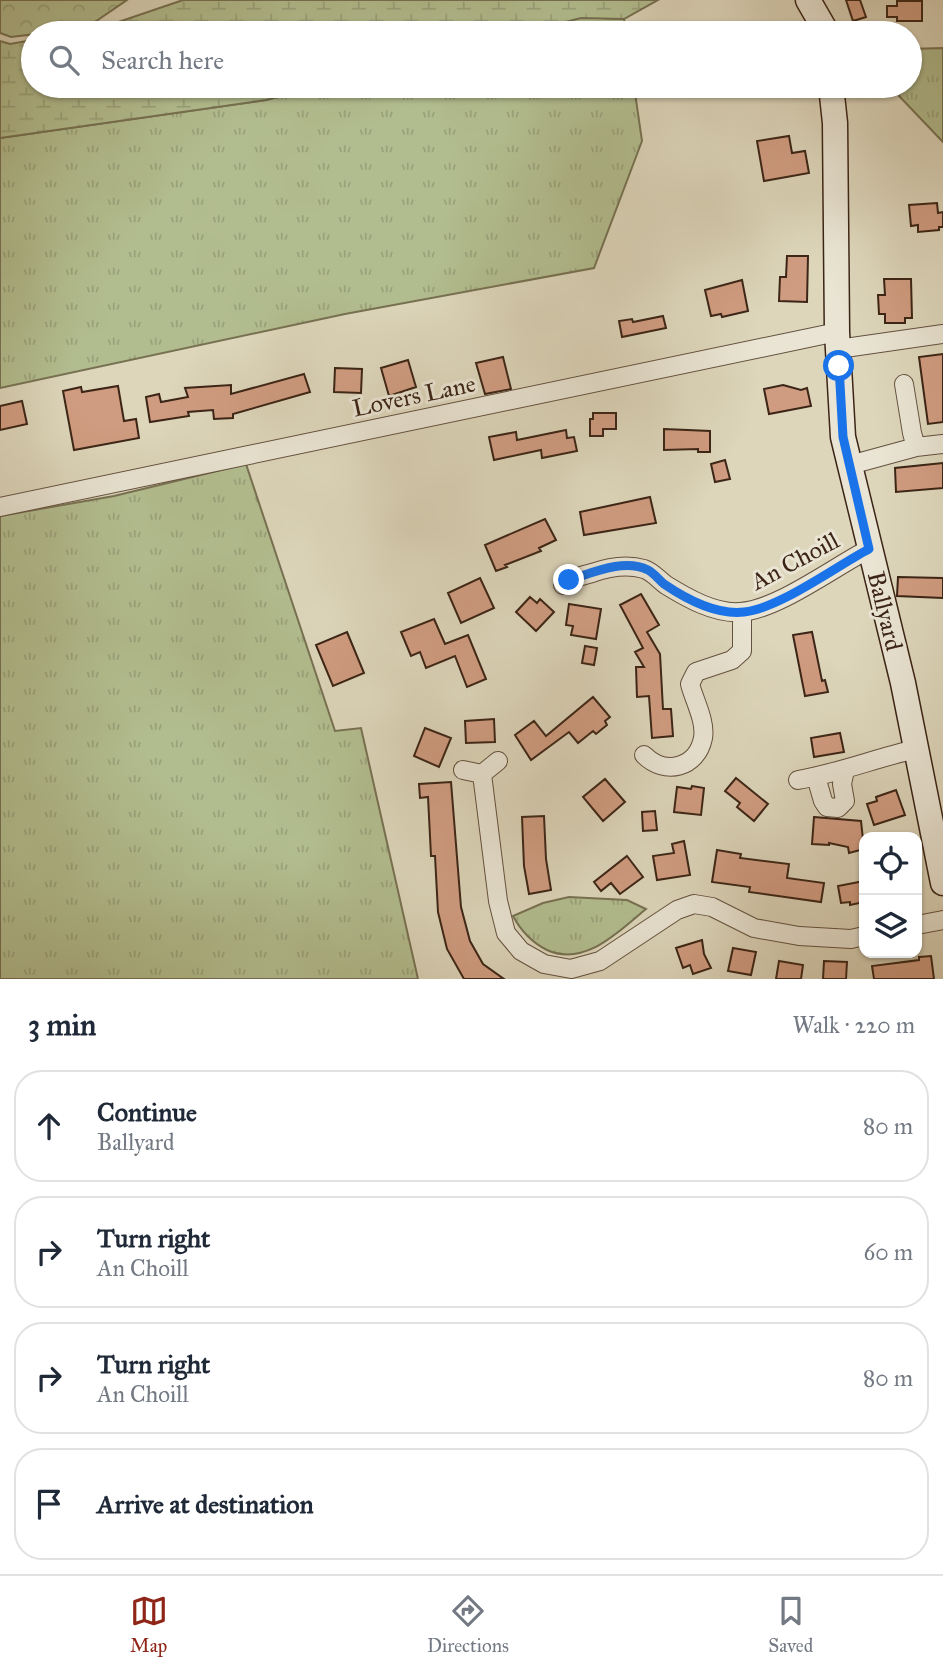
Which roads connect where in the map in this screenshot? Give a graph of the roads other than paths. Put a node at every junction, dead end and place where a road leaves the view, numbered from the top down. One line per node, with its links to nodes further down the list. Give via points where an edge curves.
1 (808, 0): 2 (street)
2 (820, 21)
3 (832, 98): 5 (street, Ballyard)
4 (943, 334): 5 (street, Lovers Lane)
5 (838, 341): 9 (street, Ballyard, via 843,437); 10 (street, Lovers Lane)
6 (904, 384): 8 (street)
7 (943, 444): 8 (street)
8 (916, 447): 9 (street)
9 (850, 465): 11 (street, Ballyard)
10 (0, 507)
11 (869, 549): 13 (street, An Choill, via 764,608); 14 (street, Ballyard)
12 (557, 566): 13 (street, An Choill, via 566,583 606,568 648,570 698,602 726,612)
13 (743, 612): 15 (street, An Choill, via 743,651 732,660 696,671 690,684 704,736 696,755 674,767 654,765)
14 (916, 749): 18 (street); 22 (street, Ballyard)
15 (644, 755)
16 (499, 761): 19 (street)
17 (463, 770): 19 (street)
18 (845, 770): 20 (street); 20 (street, via 845,801 838,808 827,807)
19 (482, 774): 25 (street, via 506,933 521,951 544,964 571,969 600,961 677,910 694,904 712,907 754,928 799,936)
20 (816, 776): 21 (street)
21 (798, 779)
22 (943, 883)
23 (943, 920): 24 (street)
24 (922, 924)
25 (859, 937)

